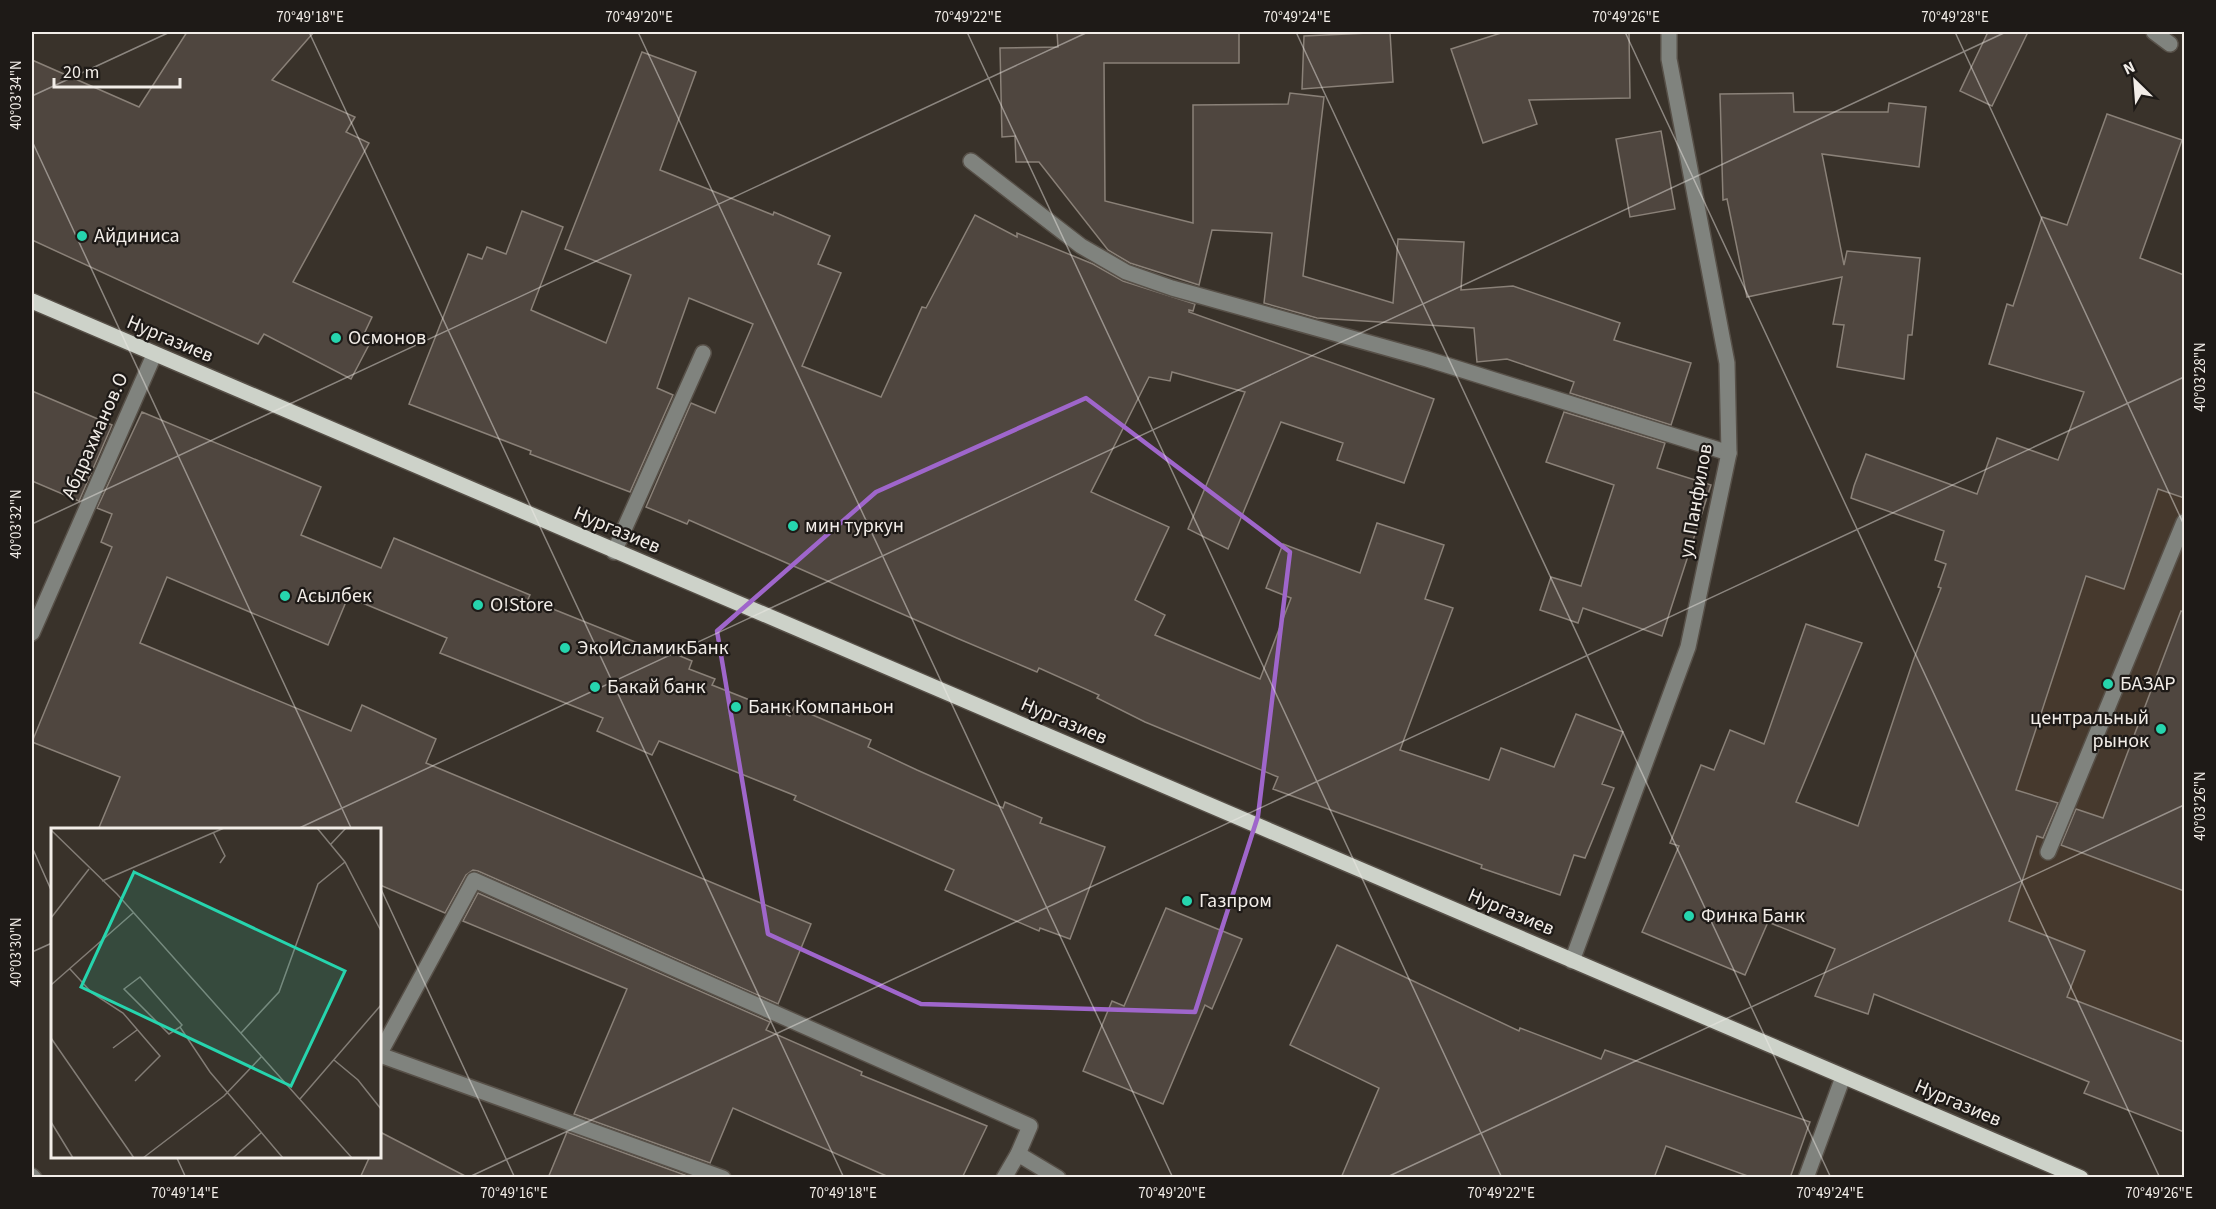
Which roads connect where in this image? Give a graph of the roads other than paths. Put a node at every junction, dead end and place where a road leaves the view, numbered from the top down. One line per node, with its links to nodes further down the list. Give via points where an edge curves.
1 (1669, 32): 8 (street, ул Панфилов, via 1669,59 1727,363)
2 (2154, 32): 3 (street)
3 (2170, 44)
4 (972, 161): 8 (street, via 1081,246 1126,272 1427,359)
5 (32, 301): 7 (main road, Нургазиев)
6 (703, 353): 10 (street)
7 (153, 355): 10 (main road, Нургазиев); 11 (street, Абдрахманов.О)
8 (1729, 453): 13 (street, ул Панфилов, via 1688,647)
9 (2184, 522): 12 (street)
10 (614, 552): 13 (main road, Нургазиев)
11 (32, 633)
12 (2048, 852)
13 (1572, 961): 16 (main road, Нургазиев)
14 (381, 1052): 17 (street, via 474,880 1030,1126)
15 (381, 1054): 18 (street)
16 (1843, 1077): 21 (street); 22 (main road, Нургазиев)
17 (1018, 1154): 19 (street); 20 (street)
18 (723, 1178)
19 (1004, 1178)
20 (1059, 1178)
21 (1806, 1178)
22 (2081, 1178)

